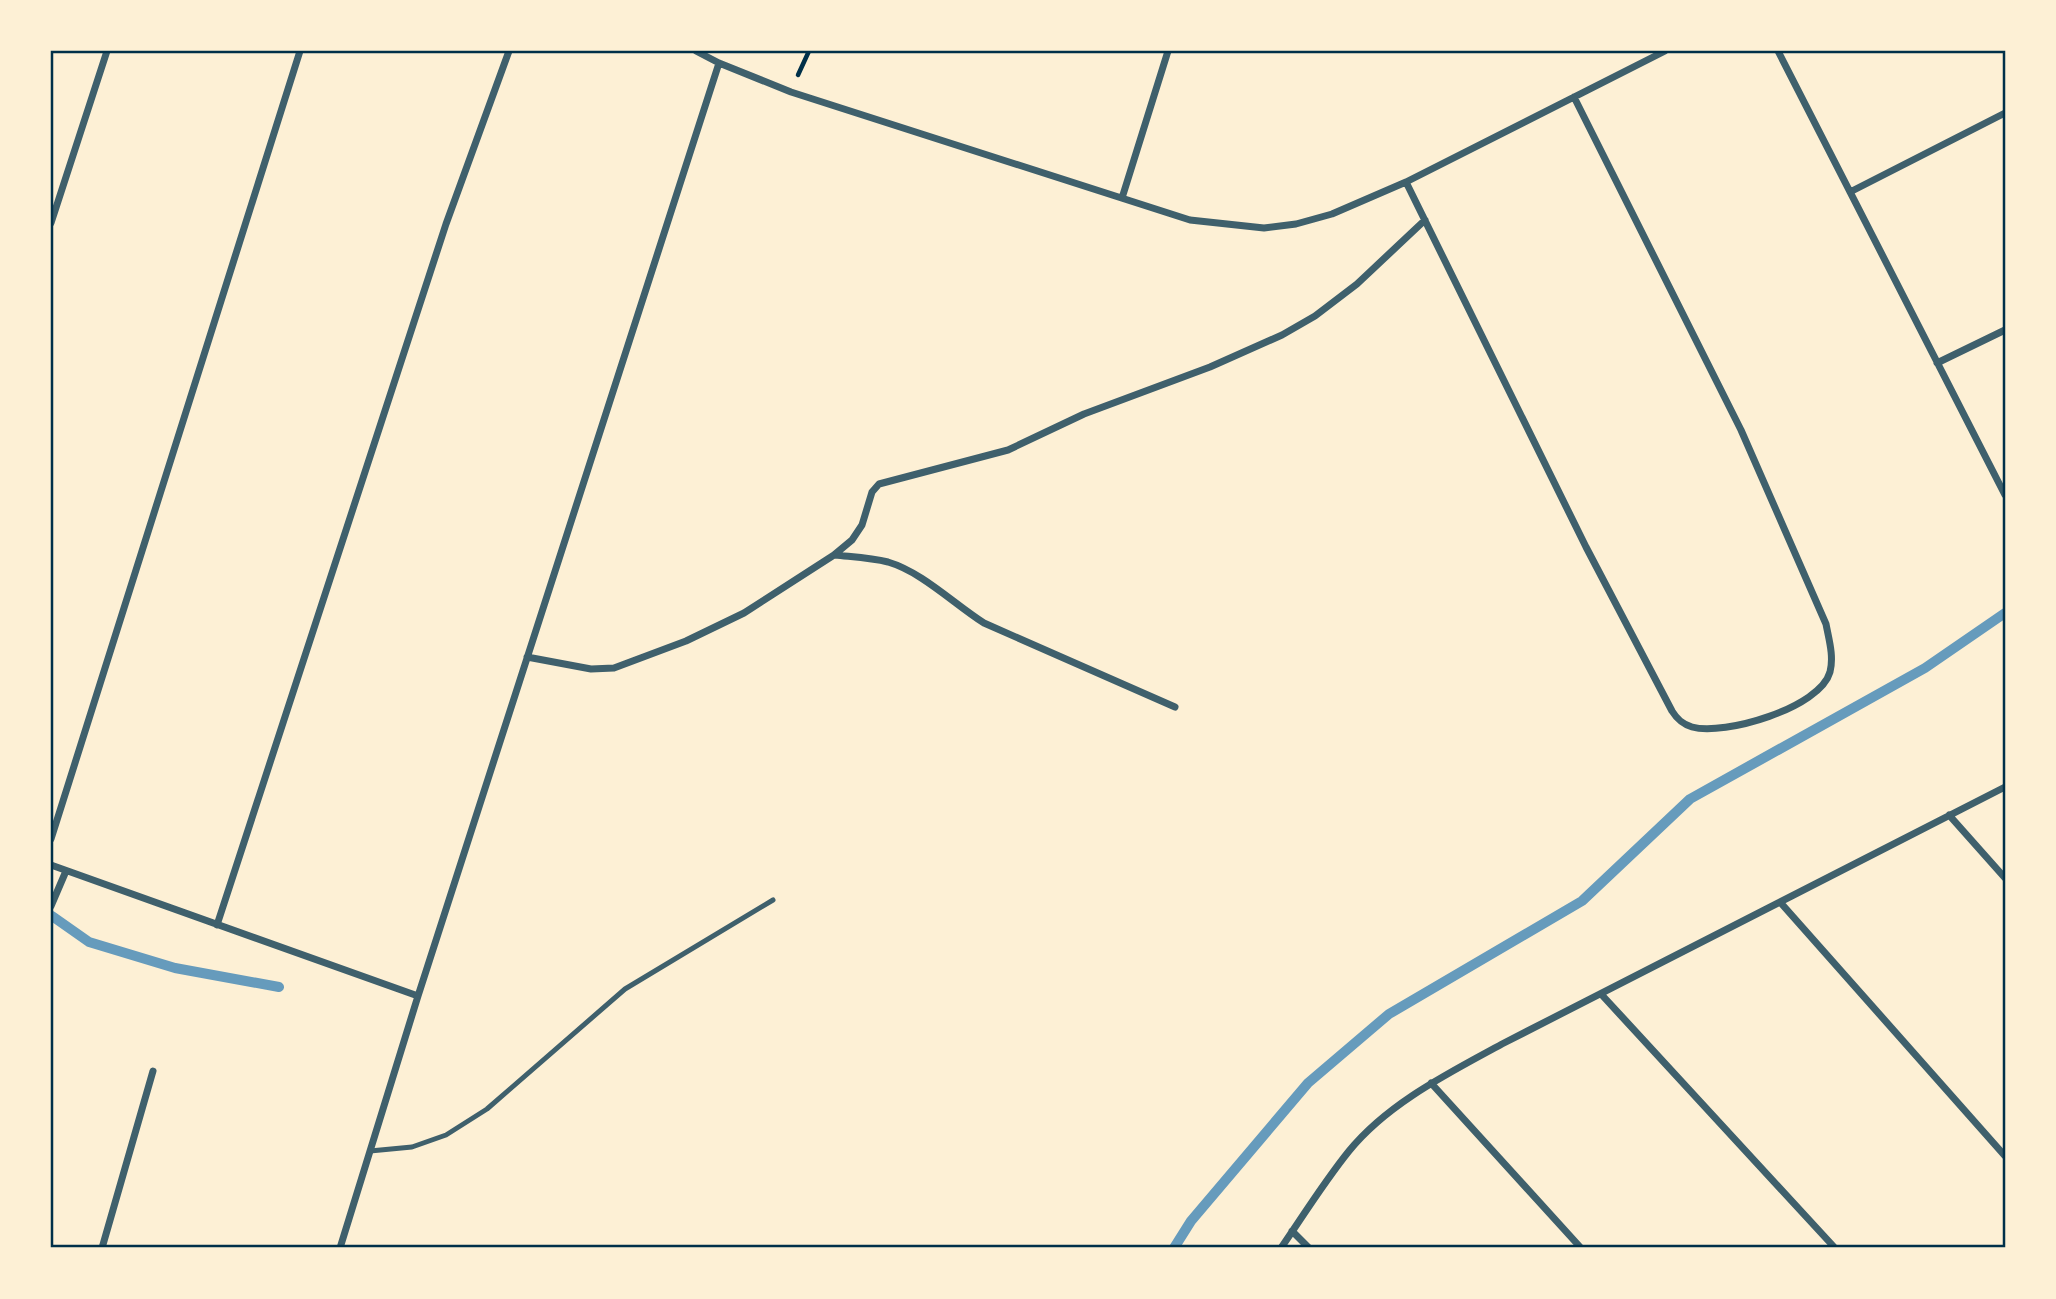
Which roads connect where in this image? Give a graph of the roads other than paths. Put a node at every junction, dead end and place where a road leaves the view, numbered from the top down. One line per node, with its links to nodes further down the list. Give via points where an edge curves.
1 (107, 51): 15 (street)
2 (300, 51): 24 (street)
3 (509, 51): 31 (street, via 446,224)
4 (696, 51): 8 (street)
5 (1168, 51): 13 (street)
6 (1665, 51): 9 (street)
7 (1778, 51): 12 (street)
8 (719, 63): 13 (street, via 791,92); 20 (street)
9 (1574, 97): 11 (street); 14 (street, via 1741,430 1826,624 1830,673 1821,688 1783,712 1714,729 1680,722 1586,547)
10 (2005, 113): 12 (street)
11 (1406, 182): 13 (street, via 1332,214 1264,228 1190,220); 14 (street)
12 (1850, 192): 17 (street)
13 (1122, 198)
14 (1425, 220): 19 (street, via 1357,284 1282,335 1084,414 1008,450 879,484 862,525)
15 (51, 223)
16 (2005, 330): 17 (street)
17 (1937, 363): 18 (street)
18 (2005, 495)
19 (835, 555): 20 (street, via 744,613 644,659 600,670); 21 (street, via 901,567 984,623)
20 (527, 657): 33 (street)
21 (1175, 707)
22 (2005, 787): 23 (street)
23 (1950, 815): 27 (street); 29 (street)
24 (51, 839)
25 (51, 865): 26 (street)
26 (66, 870): 30 (street); 31 (street)
27 (2005, 878)
28 (773, 900): 36 (lane, via 625,989 487,1109 446,1135 412,1147)
29 (1780, 902): 32 (street); 37 (street)
30 (51, 906)
31 (217, 925): 33 (street)
32 (1601, 994): 35 (street); 44 (street)
33 (418, 996): 36 (street)
34 (153, 1071): 39 (street)
35 (1431, 1083): 38 (street, via 1350,1149); 43 (street)
36 (370, 1151): 40 (street)
37 (2005, 1156)
38 (1293, 1231): 41 (street); 42 (street)
39 (102, 1248)
40 (340, 1248)
41 (1281, 1248)
42 (1309, 1248)
43 (1580, 1248)
44 (1835, 1248)

